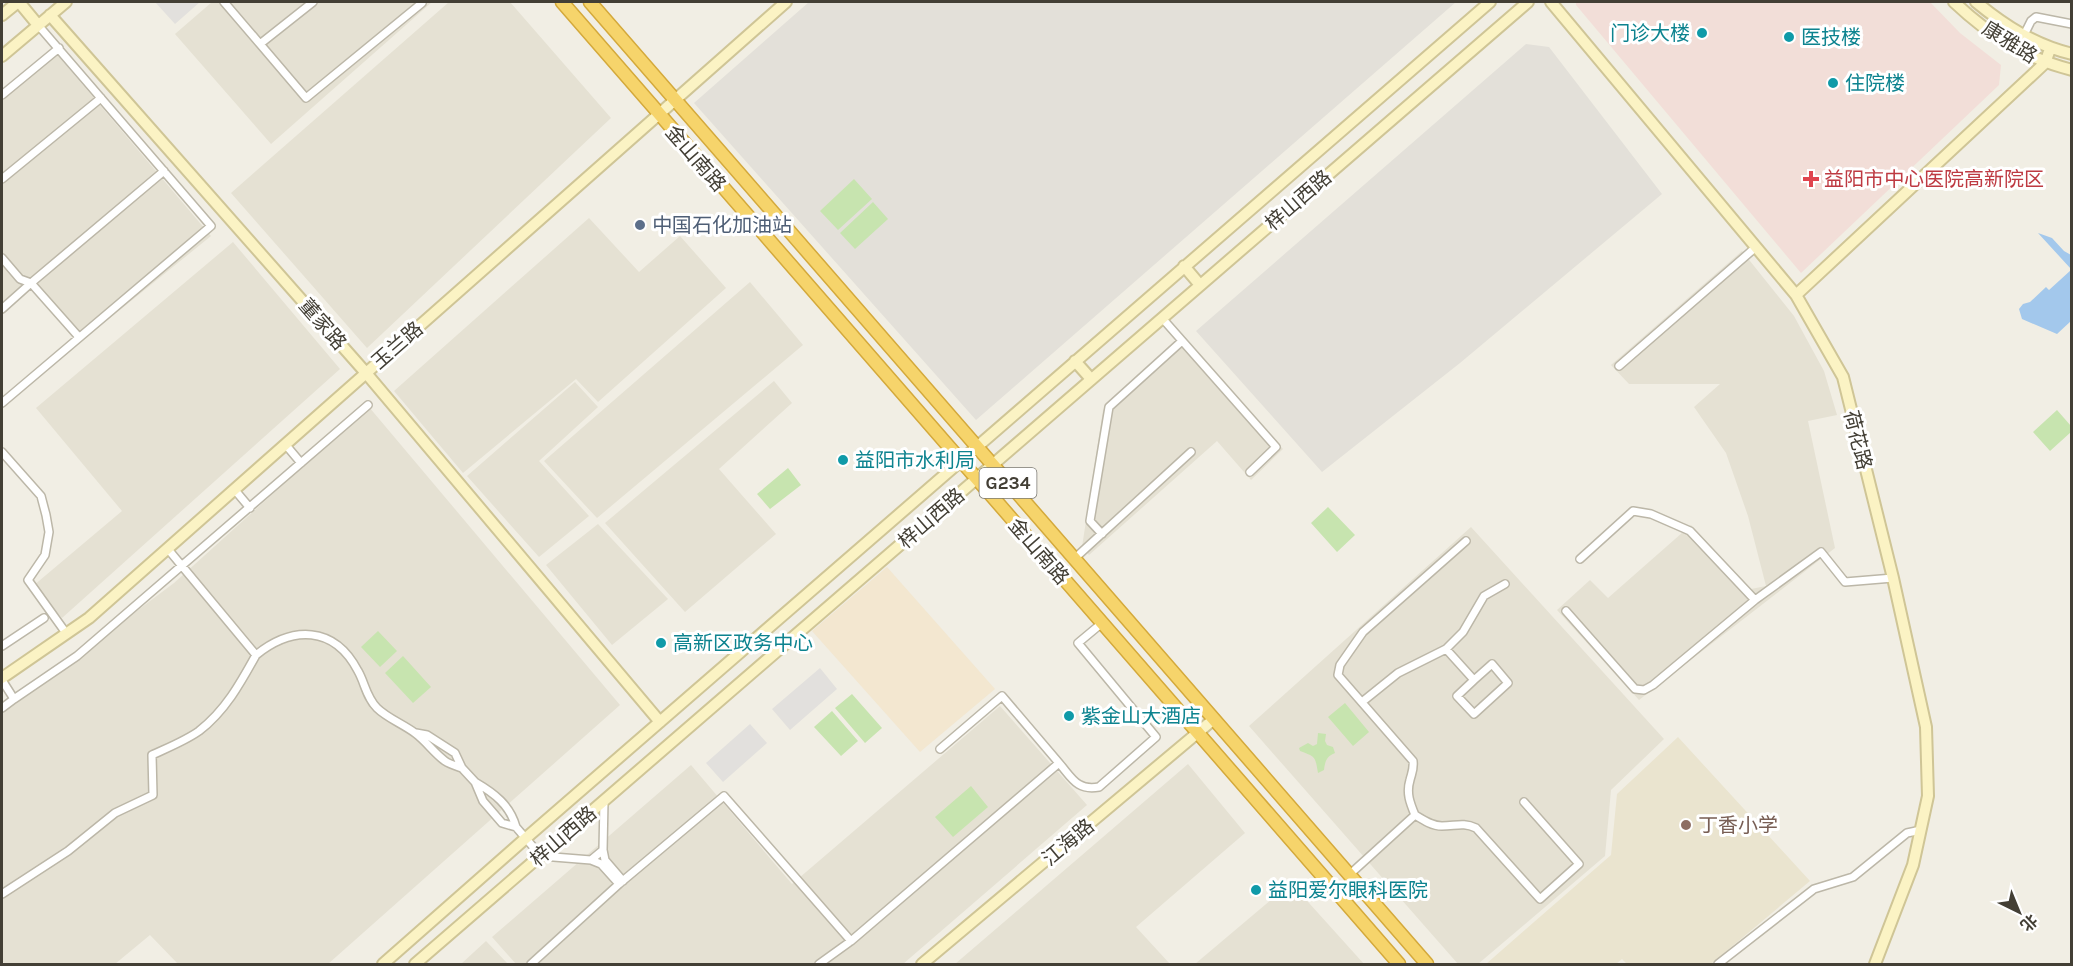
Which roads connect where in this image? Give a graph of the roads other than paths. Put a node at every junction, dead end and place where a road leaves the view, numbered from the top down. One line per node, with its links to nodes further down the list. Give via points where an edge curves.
1 (18, 2): 15 (street); 18 (street)
2 (66, 2): 16 (street)
3 (224, 2): 21 (street)
4 (313, 2): 21 (street)
5 (562, 2): 19 (highway, 金山南路 / G234)
6 (590, 2): 14 (highway, 金山南路 / G234)
7 (786, 2): 31 (street, 玉兰路)
8 (1490, 2): 37 (street, 梓山西路)
9 (1528, 2): 39 (street, 梓山西路)
10 (1551, 2): 35 (street, 荷花路)
11 (1954, 2): 23 (street, 康雅路)
12 (1976, 2): 20 (street, 康雅路)
13 (422, 3): 21 (street, via 306,98)
14 (599, 12): 19 (highway); 31 (highway, 金山南路 / G234)
15 (2, 15)
16 (50, 15): 18 (street); 47 (street, 董家路)
17 (2072, 24): 20 (street, via 2036,17)
18 (38, 25): 22 (street); 26 (street)
19 (583, 26): 32 (highway, 金山南路 / G234)
20 (2022, 35): 23 (street); 24 (street, 康雅路)
21 (260, 44)
22 (58, 48): 29 (street); 30 (street)
23 (2017, 49): 27 (street, 康雅路)
24 (2050, 49): 25 (street, 康雅路); 27 (street)
25 (2072, 54)
26 (2, 56)
27 (2044, 63): 28 (street, 康雅路); 40 (street)
28 (2072, 70)
29 (2, 95)
30 (101, 98): 33 (street); 34 (street)
31 (675, 99): 32 (street, 玉兰路); 52 (highway, 金山南路 / G234)
32 (658, 114): 47 (street, 玉兰路); 55 (highway, 金山南路 / G234)
33 (164, 171): 38 (street); 43 (street, via 211,226)
34 (2, 179)
35 (1756, 247): 40 (street, 荷花路); 46 (street)
36 (2, 258): 38 (street, via 20,279)
37 (1184, 266): 39 (street); 45 (street, 梓山西路)
38 (31, 283): 41 (street); 43 (street)
39 (1200, 285): 42 (street, 梓山西路)
40 (1796, 295): 68 (street, 荷花路, via 1842,377)
41 (2, 309)
42 (1162, 318): 44 (street); 48 (street, 梓山西路)
43 (78, 336): 49 (street)
44 (1182, 341): 58 (street, via 1276,447); 62 (street, via 1109,407 1090,521)
45 (1075, 361): 48 (street); 52 (street, 梓山西路)
46 (1619, 366)
47 (366, 373): 51 (street, 玉兰路); 84 (street, 董家路)
48 (1091, 379): 57 (street, 梓山西路)
49 (2, 403)
50 (368, 405): 56 (street)
51 (285, 444): 56 (street); 60 (street, 玉兰路)
52 (976, 446): 55 (street, 梓山西路); 57 (highway, 金山南路 / G234)
53 (2, 452): 74 (street, via 41,496 49,532 45,555 28,580)
54 (1191, 452): 62 (street)
55 (960, 461): 59 (highway, 金山南路 / G234); 84 (street, 梓山西路)
56 (301, 463): 61 (street)
57 (992, 465): 59 (street, 梓山西路); 65 (highway, 金山南路 / G234)
58 (1250, 472)
59 (976, 479): 73 (highway, 金山南路 / G234); 91 (street, 梓山西路)
60 (234, 489): 61 (street); 64 (street, 玉兰路)
61 (250, 508): 67 (street)
62 (1102, 534): 65 (street)
63 (1466, 542): 81 (street, via 1363,632 1349,649 1338,675)
64 (167, 548): 67 (street); 74 (street, 玉兰路, via 89,618)
65 (1074, 559): 83 (highway, 金山南路 / G234)
66 (1580, 559): 70 (street, via 1633,511 1651,514 1690,531)
67 (183, 567): 77 (street); 80 (street, via 77,656)
68 (1893, 578): 70 (street, via 1845,582 1821,552); 95 (street, 荷花路, via 1926,727 1928,796)
69 (1505, 585): 76 (street, via 1484,596 1463,632)
70 (1755, 600): 71 (street, via 1644,690 1635,689)
71 (1566, 611)
72 (44, 618): 75 (street)
73 (1102, 623): 86 (highway, 金山南路 / G234); 88 (street, via 1078,643 1156,737 1099,787 1079,786)
74 (66, 633): 78 (street, 玉兰路)
75 (2, 646)
76 (1446, 649): 79 (street); 81 (street, via 1388,680)
77 (256, 655): 85 (street, via 289,636 307,634 324,638 349,657 376,708); 102 (street, via 234,695 216,716 197,733 152,755 153,795 115,813 68,851)
78 (2, 679): 80 (street)
79 (1474, 680): 79 (street, via 1457,696 1474,714 1508,682 1492,664)
80 (14, 699): 82 (street)
81 (1362, 702): 93 (street, via 1413,761 1408,789)
82 (2, 708)
83 (1214, 719): 86 (street, 江海路); 100 (highway, 金山南路 / G234)
84 (660, 722): 96 (street, 梓山西路)
85 (416, 733): 89 (street, via 446,762); 89 (street, via 427,735 455,753)
86 (1197, 733): 108 (street, 江海路); 109 (highway, 金山南路 / G234)
87 (940, 749): 88 (street, via 1002,696)
88 (1059, 763): 103 (street)
89 (462, 768): 90 (street)
90 (475, 783): 94 (street, via 493,792 512,813); 94 (street, via 483,801 502,823)
91 (604, 801): 97 (street); 98 (street, 梓山西路)
92 (1524, 802): 93 (street, via 1579,864 1540,899 1476,828 1465,823 1441,826)
93 (1415, 815): 100 (street)
94 (516, 827): 96 (street)
95 (1921, 831): 111 (street, via 1907,833 1853,876 1814,889); 112 (street, 荷花路, via 1913,865)
96 (526, 838): 98 (street); 104 (street, 梓山西路)
97 (603, 849): 99 (street); 101 (street, via 605,860)
98 (541, 856): 99 (street); 105 (street, 梓山西路)
99 (591, 860): 101 (street)
100 (1349, 875): 110 (highway, 金山南路 / G234)
101 (621, 883): 103 (street, via 724,796); 106 (street)
102 (2, 894)
103 (850, 941): 107 (street)
104 (383, 964)
105 (415, 964)
106 (531, 964)
107 (819, 964)
108 (922, 964)
109 (1399, 964)
110 (1427, 964)
111 (1718, 964)
112 (1875, 964)

